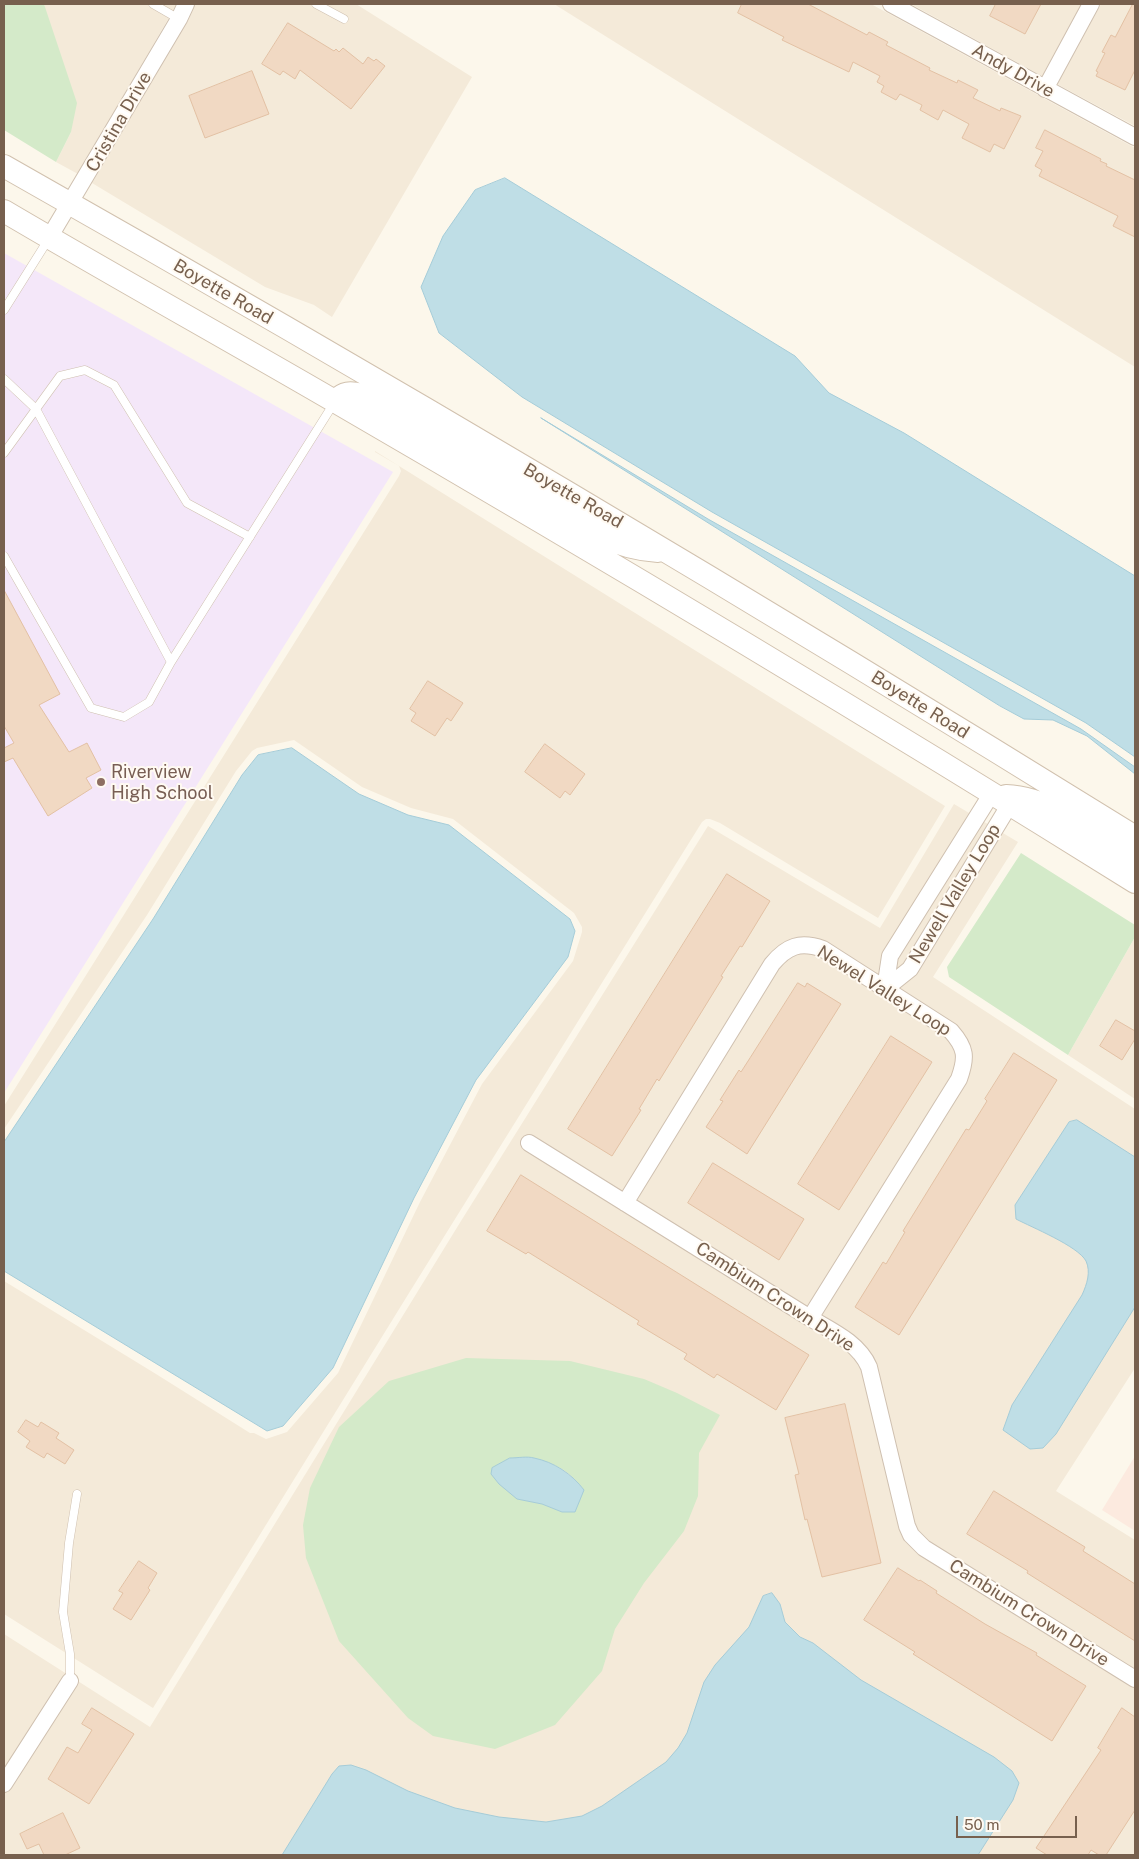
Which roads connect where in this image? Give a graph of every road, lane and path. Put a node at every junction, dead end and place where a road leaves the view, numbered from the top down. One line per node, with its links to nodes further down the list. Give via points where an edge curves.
1 (153, 4): 6 (lane)
2 (186, 4): 6 (street, Cristina Drive)
3 (316, 4): 7 (lane)
4 (891, 4): 8 (street, Andy Drive)
5 (1091, 4): 8 (street)
6 (179, 19): 11 (street, Cristina Drive)
7 (344, 19)
8 (1045, 89): 9 (street, Andy Drive)
9 (1135, 137)
10 (4, 166): 11 (main road, Boyette Road)
11 (70, 204): 13 (street, Cristina Drive); 20 (main road, Boyette Road)
12 (4, 211): 13 (main road)
13 (49, 238): 14 (lane); 16 (main road)
14 (4, 310)
15 (4, 380): 17 (lane)
16 (335, 401): 19 (lane); 20 (main road, via 347,393 362,395 602,536 618,544); 23 (main road)
17 (36, 409): 18 (lane); 19 (lane, via 60,376 85,370 114,385 187,503); 22 (lane)
18 (4, 453)
19 (250, 537): 22 (lane)
20 (667, 551): 24 (main road, Boyette Road)
21 (4, 556): 22 (lane, via 92,708 124,717 148,702)
22 (171, 662)
23 (1000, 797): 25 (main road, via 1019,797 1044,804); 26 (main road); 27 (street, Newell Valley Loop, via 910,969); 27 (street, Newell Valley Loop, via 890,956)
24 (1135, 838)
25 (1135, 858)
26 (1135, 882)
27 (885, 989): 29 (street, Newel Valley Loop, via 813,946 789,948 780,954); 30 (street, Newel Valley Loop, via 951,1031 965,1052 964,1065 959,1079)
28 (529, 1142): 29 (street, Cambium Crown Drive)
29 (625, 1202): 30 (street, Cambium Crown Drive)
30 (810, 1318): 32 (street, Cambium Crown Drive, via 851,1344 866,1359 907,1526 916,1542)
31 (77, 1494): 33 (lane, via 63,1612 70,1654)
32 (1135, 1680)
33 (70, 1681): 34 (street)
34 (4, 1784)

